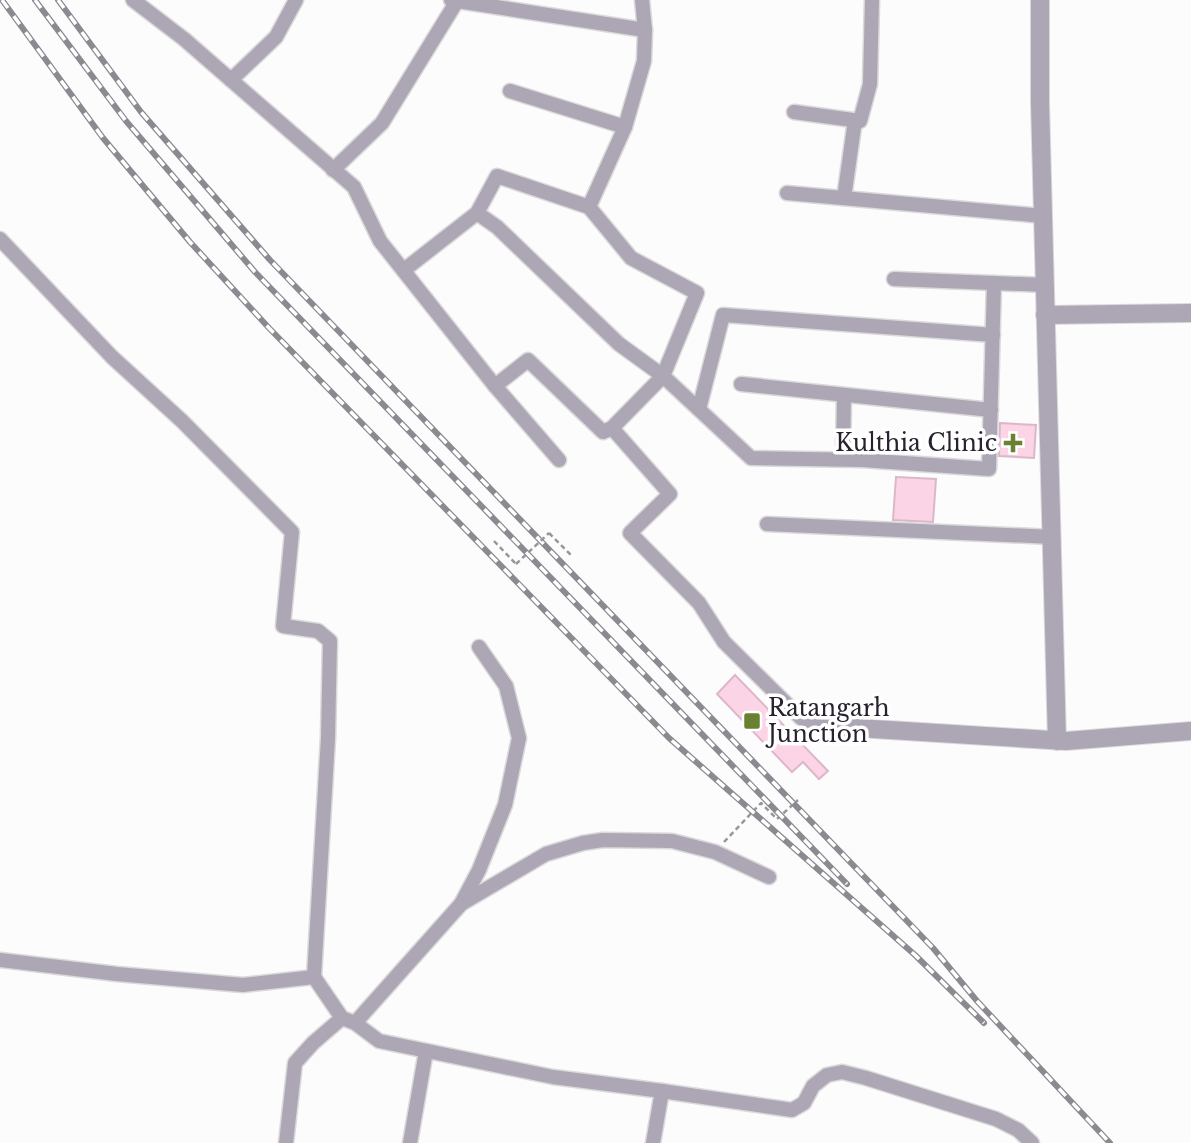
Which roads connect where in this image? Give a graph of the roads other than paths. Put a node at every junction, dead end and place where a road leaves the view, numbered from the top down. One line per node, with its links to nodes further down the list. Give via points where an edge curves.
1 (133, 0): 10 (street)
2 (296, 0): 10 (street, via 276,37)
3 (451, 0): 7 (street)
4 (642, 0): 9 (street)
5 (872, 0): 13 (street, via 870,84 860,121)
6 (1040, 0): 20 (street)
7 (457, 1): 8 (street); 15 (street, via 382,123)
8 (508, 5): 9 (street)
9 (645, 30): 14 (street, via 645,61)
10 (231, 80): 15 (street)
11 (510, 91): 14 (street)
12 (794, 112): 13 (street)
13 (855, 120): 17 (street)
14 (625, 127): 18 (street)
15 (334, 170): 22 (street, via 354,187 380,241)
16 (787, 193): 17 (street)
17 (844, 198): 20 (street)
18 (589, 207): 19 (street, via 497,176); 29 (street, via 631,258 697,293)
19 (477, 213): 22 (street); 29 (street, via 497,226 619,344)
20 (1043, 216): 25 (street)
21 (0, 239): 47 (street, via 111,357 292,532 284,626 318,631 330,640)
22 (404, 270): 31 (street)
23 (894, 279): 24 (street)
24 (994, 283): 25 (street); 28 (street)
25 (1045, 285): 27 (street)
26 (1191, 313): 27 (street)
27 (1045, 315): 39 (street)
28 (993, 335): 33 (street, via 723,315); 34 (street)
29 (663, 376): 33 (street); 35 (street)
30 (741, 384): 32 (street)
31 (495, 386): 35 (street, via 528,359 603,432); 37 (street)
32 (844, 395): 34 (street); 36 (street)
33 (699, 409): 36 (street, via 751,458)
34 (991, 410): 36 (street, via 989,469)
35 (612, 428): 41 (street, via 670,494 630,533 699,603 724,642 801,718 814,725)
36 (843, 459)
37 (559, 460)
38 (767, 524): 39 (street)
39 (1052, 537): 43 (street)
40 (479, 647): 45 (street, via 506,686 519,738 505,805)
41 (841, 727): 43 (street)
42 (1191, 731): 43 (street)
43 (1057, 741)
44 (769, 877): 45 (street, via 715,852 673,841 603,840 546,855)
45 (461, 904): 48 (street)
46 (0, 960): 47 (street, via 243,985)
47 (314, 977): 48 (street)
48 (349, 1020): 49 (street, via 379,1041); 51 (street, via 313,1043 295,1063)
49 (426, 1051): 50 (street, via 553,1077); 52 (street)
50 (662, 1091): 53 (street); 54 (street, via 792,1110 804,1103 813,1086 827,1075 842,1072 996,1119)
51 (286, 1143)
52 (410, 1143)
53 (653, 1143)
54 (1032, 1143)

